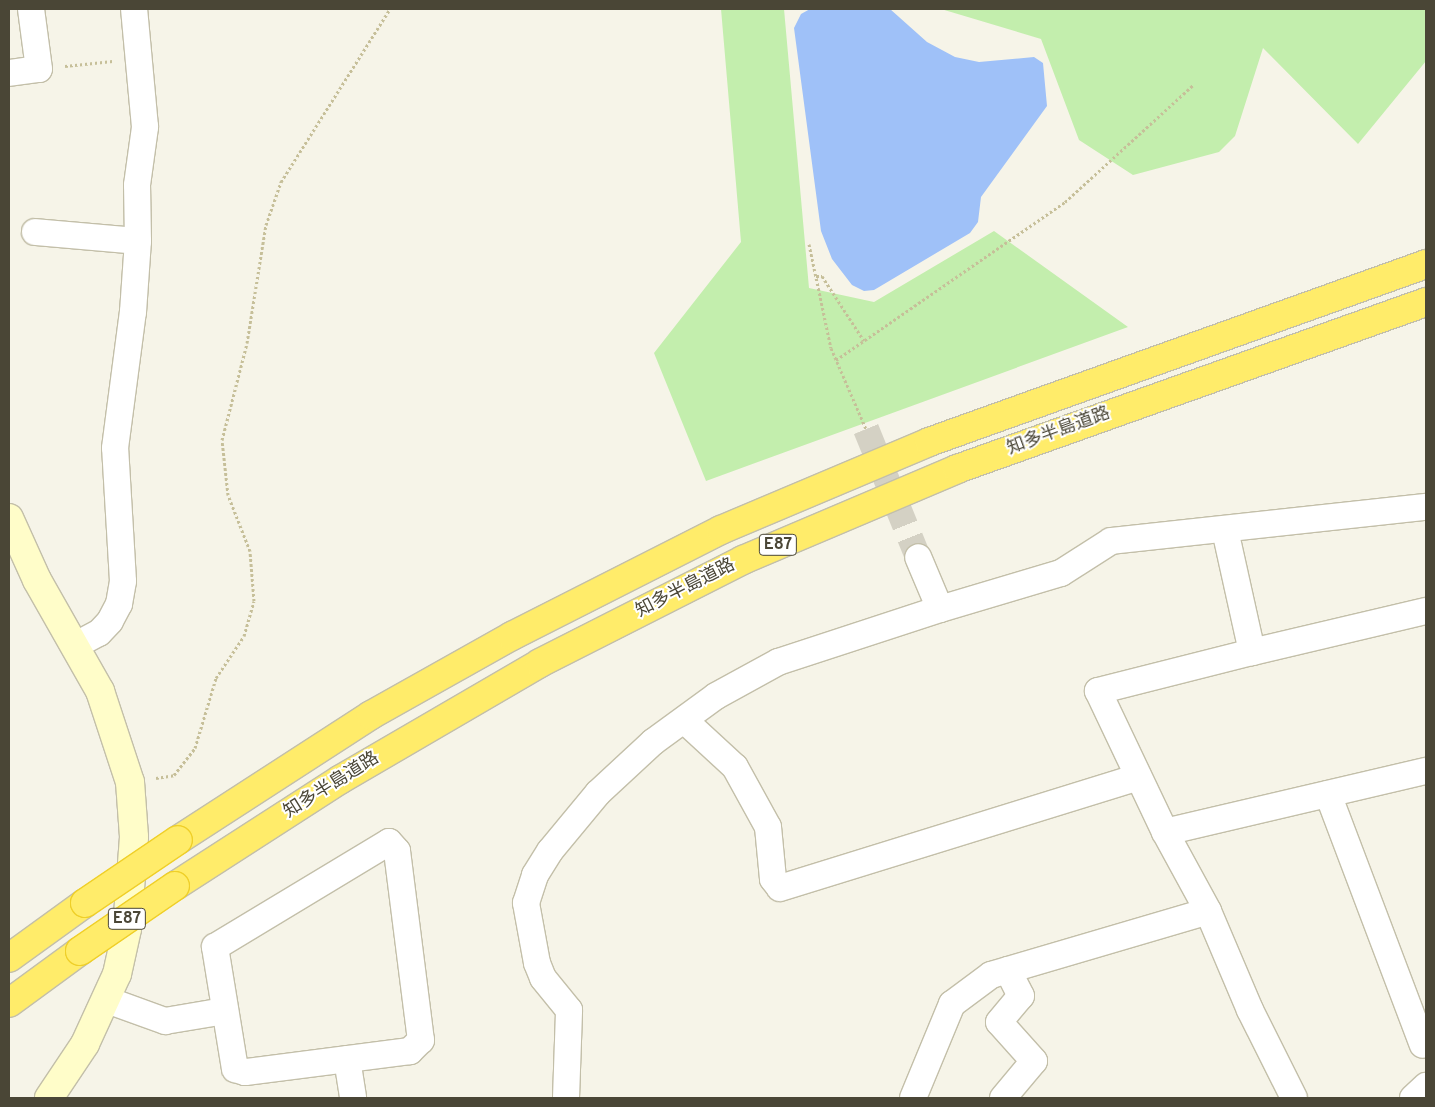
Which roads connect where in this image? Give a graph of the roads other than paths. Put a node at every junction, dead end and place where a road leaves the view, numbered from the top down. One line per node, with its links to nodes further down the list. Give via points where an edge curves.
1 (31, 9): 3 (street, via 39,69)
2 (134, 9): 5 (street, via 145,127 137,185)
3 (9, 73)
4 (35, 232): 5 (street)
5 (138, 241): 14 (street, via 115,448 123,581 119,604 99,633)
6 (1426, 264): 22 (highway, 知多半島道路 / E87, bridge, via 929,442 721,530 512,636 380,710 178,840)
7 (1426, 302): 25 (highway, 知多半島道路 / E87, bridge, via 957,469 742,560 540,664 340,779 175,886)
8 (1426, 507): 10 (street)
9 (9, 518): 14 (street, via 37,580)
10 (1225, 530): 12 (street, via 1111,541 1061,573); 15 (street)
11 (918, 557): 12 (street)
12 (940, 609): 16 (street, via 778,662 716,696)
13 (1426, 611): 15 (street)
14 (76, 645): 24 (street, via 100,691 130,782 134,837 127,929)
15 (1252, 652): 18 (street, via 1098,691)
16 (684, 720): 18 (street, via 736,767 768,827 773,879 780,888); 33 (street, via 598,792 550,851 535,875 526,903 540,971 569,1010)
17 (1426, 771): 19 (street)
18 (1138, 777): 20 (street)
19 (1328, 794): 20 (street); 27 (street)
20 (1165, 832): 21 (street)
21 (1208, 911): 23 (street); 35 (street, via 1250,1010)
22 (9, 958)
23 (1008, 970): 30 (street, via 991,975 952,1004); 34 (street, via 1021,996 999,1022 1034,1061)
24 (107, 1000): 26 (street, via 165,1021); 31 (street, via 69,1073)
25 (9, 1003)
26 (225, 1012): 28 (street, via 235,1069 245,1072); 28 (street, via 215,947 389,842 397,851 421,1040 410,1051)
27 (1423, 1045)
28 (347, 1059): 32 (street)
29 (1426, 1086): 36 (street)
30 (923, 1093)
31 (49, 1098)
32 (353, 1098)
33 (566, 1098)
34 (1003, 1098)
35 (1294, 1098)
36 (1413, 1098)

